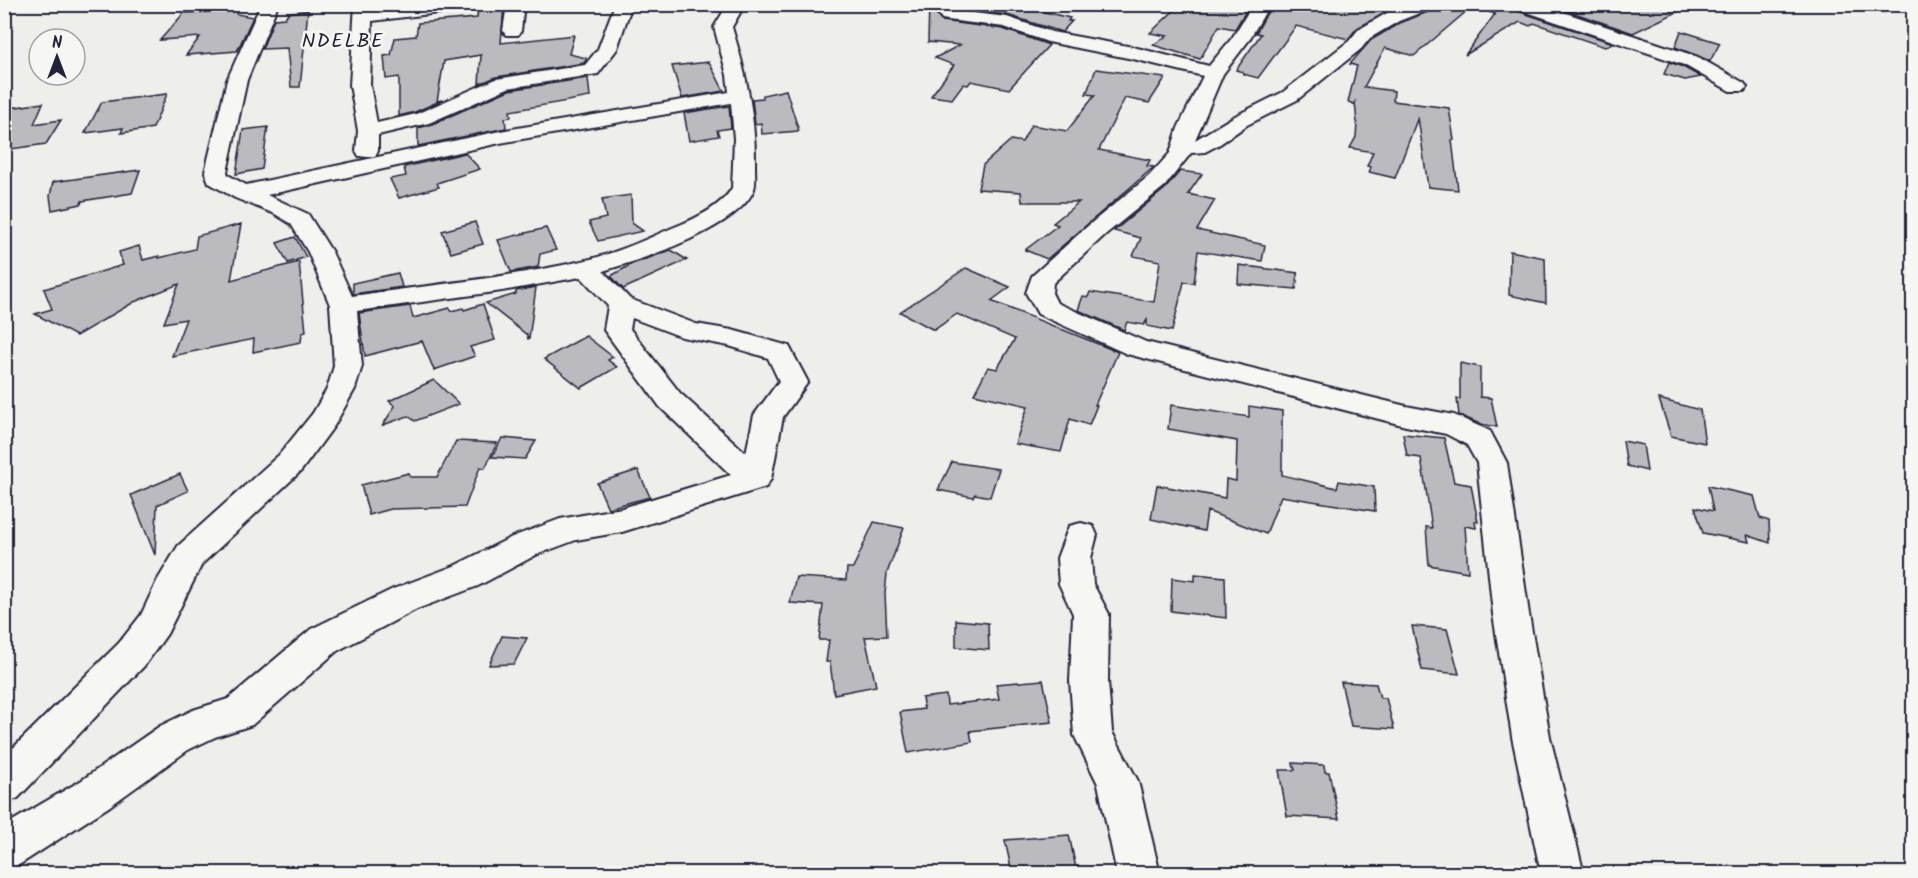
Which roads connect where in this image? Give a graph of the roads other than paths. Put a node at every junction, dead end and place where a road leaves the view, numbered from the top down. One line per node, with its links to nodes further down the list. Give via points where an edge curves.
1 (270, 4): 18 (street, via 237,80 216,172 217,178)
2 (472, 4): 10 (street)
3 (516, 4): 11 (street)
4 (624, 4): 15 (street, via 611,41 591,70 503,83 422,119)
5 (737, 4): 14 (street, via 723,27 737,75)
6 (966, 4): 12 (street, via 948,15 1007,22 1048,37)
7 (1262, 4): 12 (street)
8 (1426, 4): 16 (street, via 1364,34 1290,96 1240,120 1213,140 1197,147)
9 (1521, 4): 13 (street, via 1691,61)
10 (364, 11): 15 (street, via 360,85)
11 (512, 31)
12 (1214, 73): 16 (street)
13 (1737, 87)
14 (738, 96): 17 (street, via 500,137); 19 (street, via 745,139 743,188 737,199 698,226 633,254)
15 (368, 131): 17 (street)
16 (1182, 147): 27 (street, via 1157,182 1041,281 1039,292 1047,308 1137,348 1454,425 1479,438 1492,463 1530,726)
17 (367, 166): 18 (street)
18 (243, 193): 20 (street, via 300,219 320,252)
19 (587, 268): 20 (street); 21 (street)
20 (343, 305): 24 (street, via 348,366 341,389 324,419 290,463 190,555 154,624 132,654)
21 (621, 305): 22 (street, via 617,330 670,400); 22 (street, via 691,331 779,352 794,382 769,415)
22 (755, 479): 25 (street, via 622,520 572,528 405,599 324,640 239,713 207,722 174,738 96,793)
23 (1081, 535): 26 (street, via 1074,558 1076,584 1091,614 1089,681 1093,735 1118,781)
24 (4, 785)
25 (4, 850)
26 (1139, 873)
27 (1563, 873)

